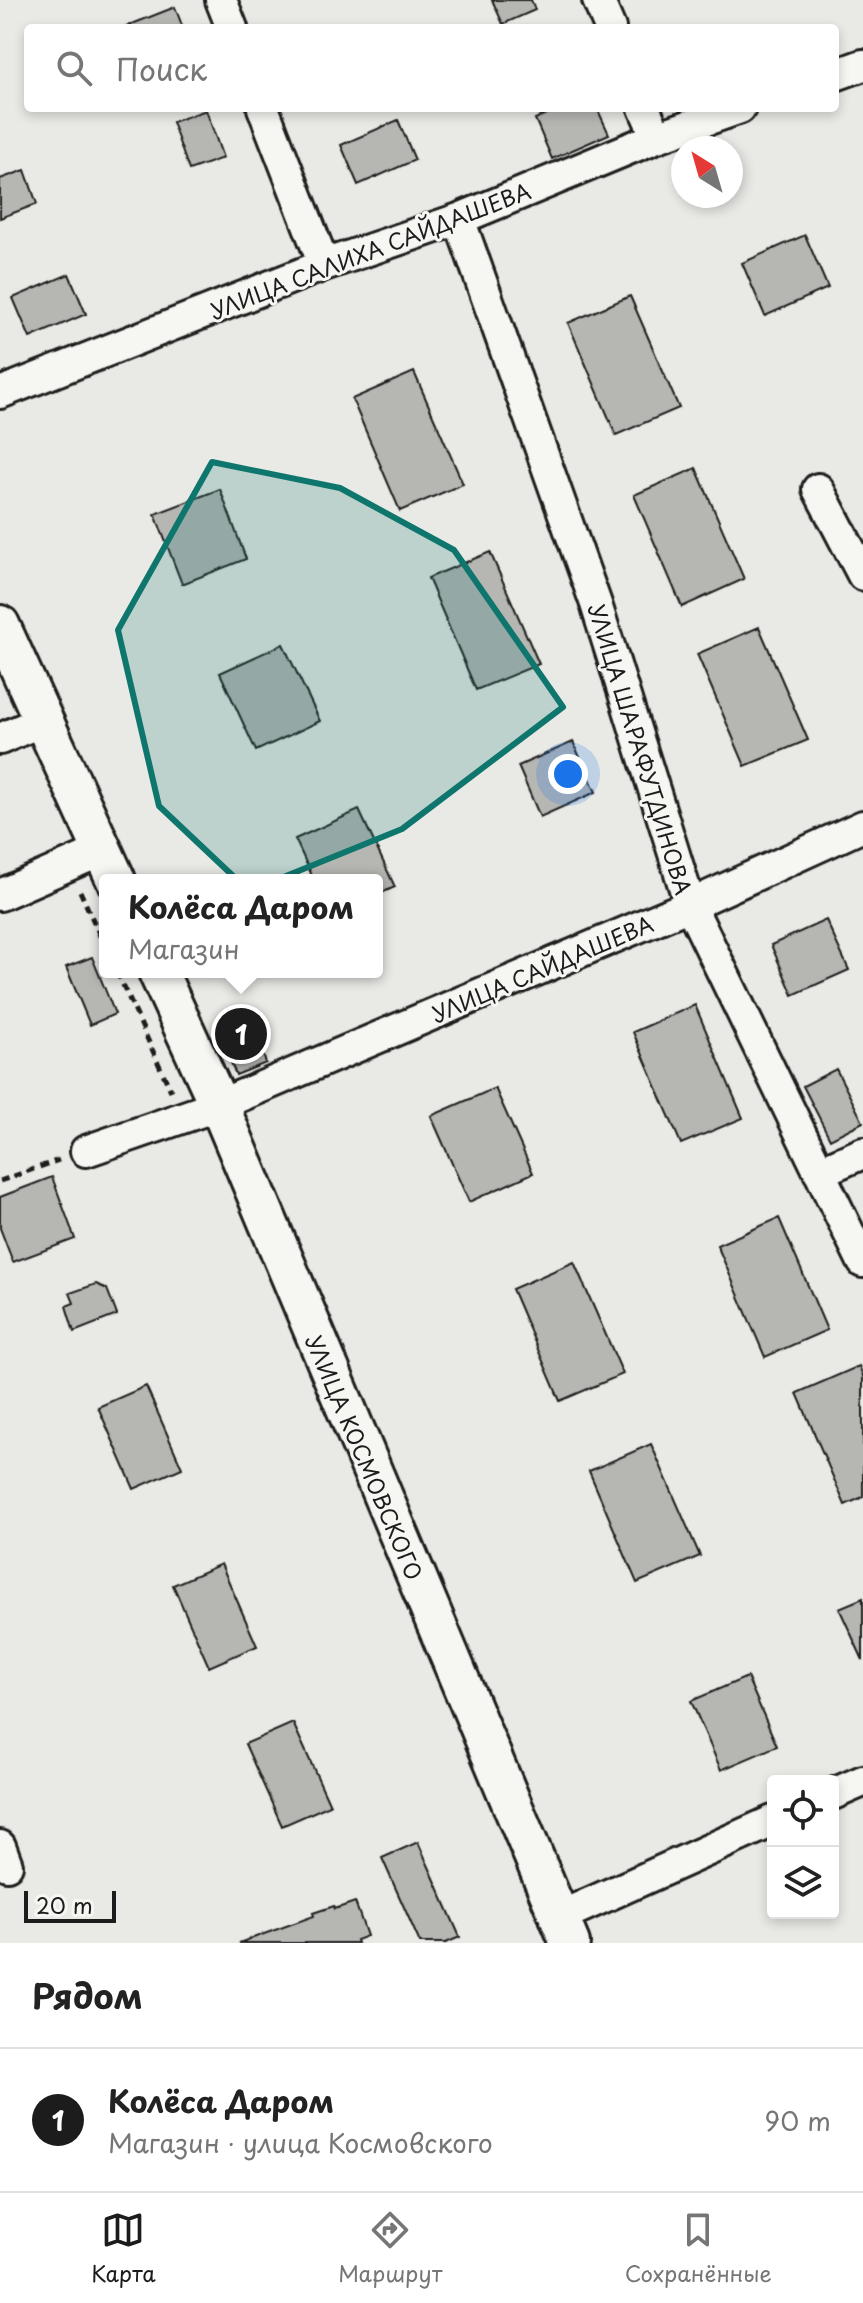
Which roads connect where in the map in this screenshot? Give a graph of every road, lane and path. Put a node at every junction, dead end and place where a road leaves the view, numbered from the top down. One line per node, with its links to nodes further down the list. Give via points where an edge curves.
1 (221, 0): 3 (street)
2 (598, 0): 4 (street)
3 (230, 24)
4 (608, 24)
5 (863, 65): 6 (street)
6 (839, 74)
7 (265, 112): 12 (street)
8 (646, 112): 10 (street)
9 (729, 112): 10 (street, УЛИЦА САЛИХА САЙДАШЕВА)
10 (657, 137): 11 (street, УЛИЦА САЛИХА САЙДАШЕВА)
11 (459, 219): 12 (street, УЛИЦА САЛИХА САЙДАШЕВА); 22 (street, УЛИЦА ШАРАФУТДИНОВА, via 596,604)
12 (324, 265): 13 (street, УЛИЦА САЛИХА САЙДАШЕВА)
13 (0, 393)
14 (818, 489): 15 (street)
15 (863, 575)
16 (0, 625): 17 (main road)
17 (44, 720): 18 (street); 20 (main road)
18 (0, 739)
19 (863, 826): 22 (street, УЛИЦА САЙДАШЕВА)
20 (110, 865): 21 (street)
21 (0, 895)
22 (690, 905): 24 (street, УЛИЦА САЙДАШЕВА); 27 (street, УЛИЦА ШАРАФУТДИНОВА)
23 (161, 978): 24 (main road, УЛИЦА КОСМОВСКОГО)
24 (219, 1105): 25 (street, УЛИЦА САЙДАШЕВА); 33 (main road, УЛИЦА КОСМОВСКОГО)
25 (86, 1151): 28 (path)
26 (863, 1153): 27 (street)
27 (819, 1172): 29 (street, УЛИЦА ШАРАФУТДИНОВА)
28 (0, 1181)
29 (863, 1262)
30 (863, 1781): 31 (street)
31 (839, 1791)
32 (767, 1824): 33 (street)
33 (565, 1930)

